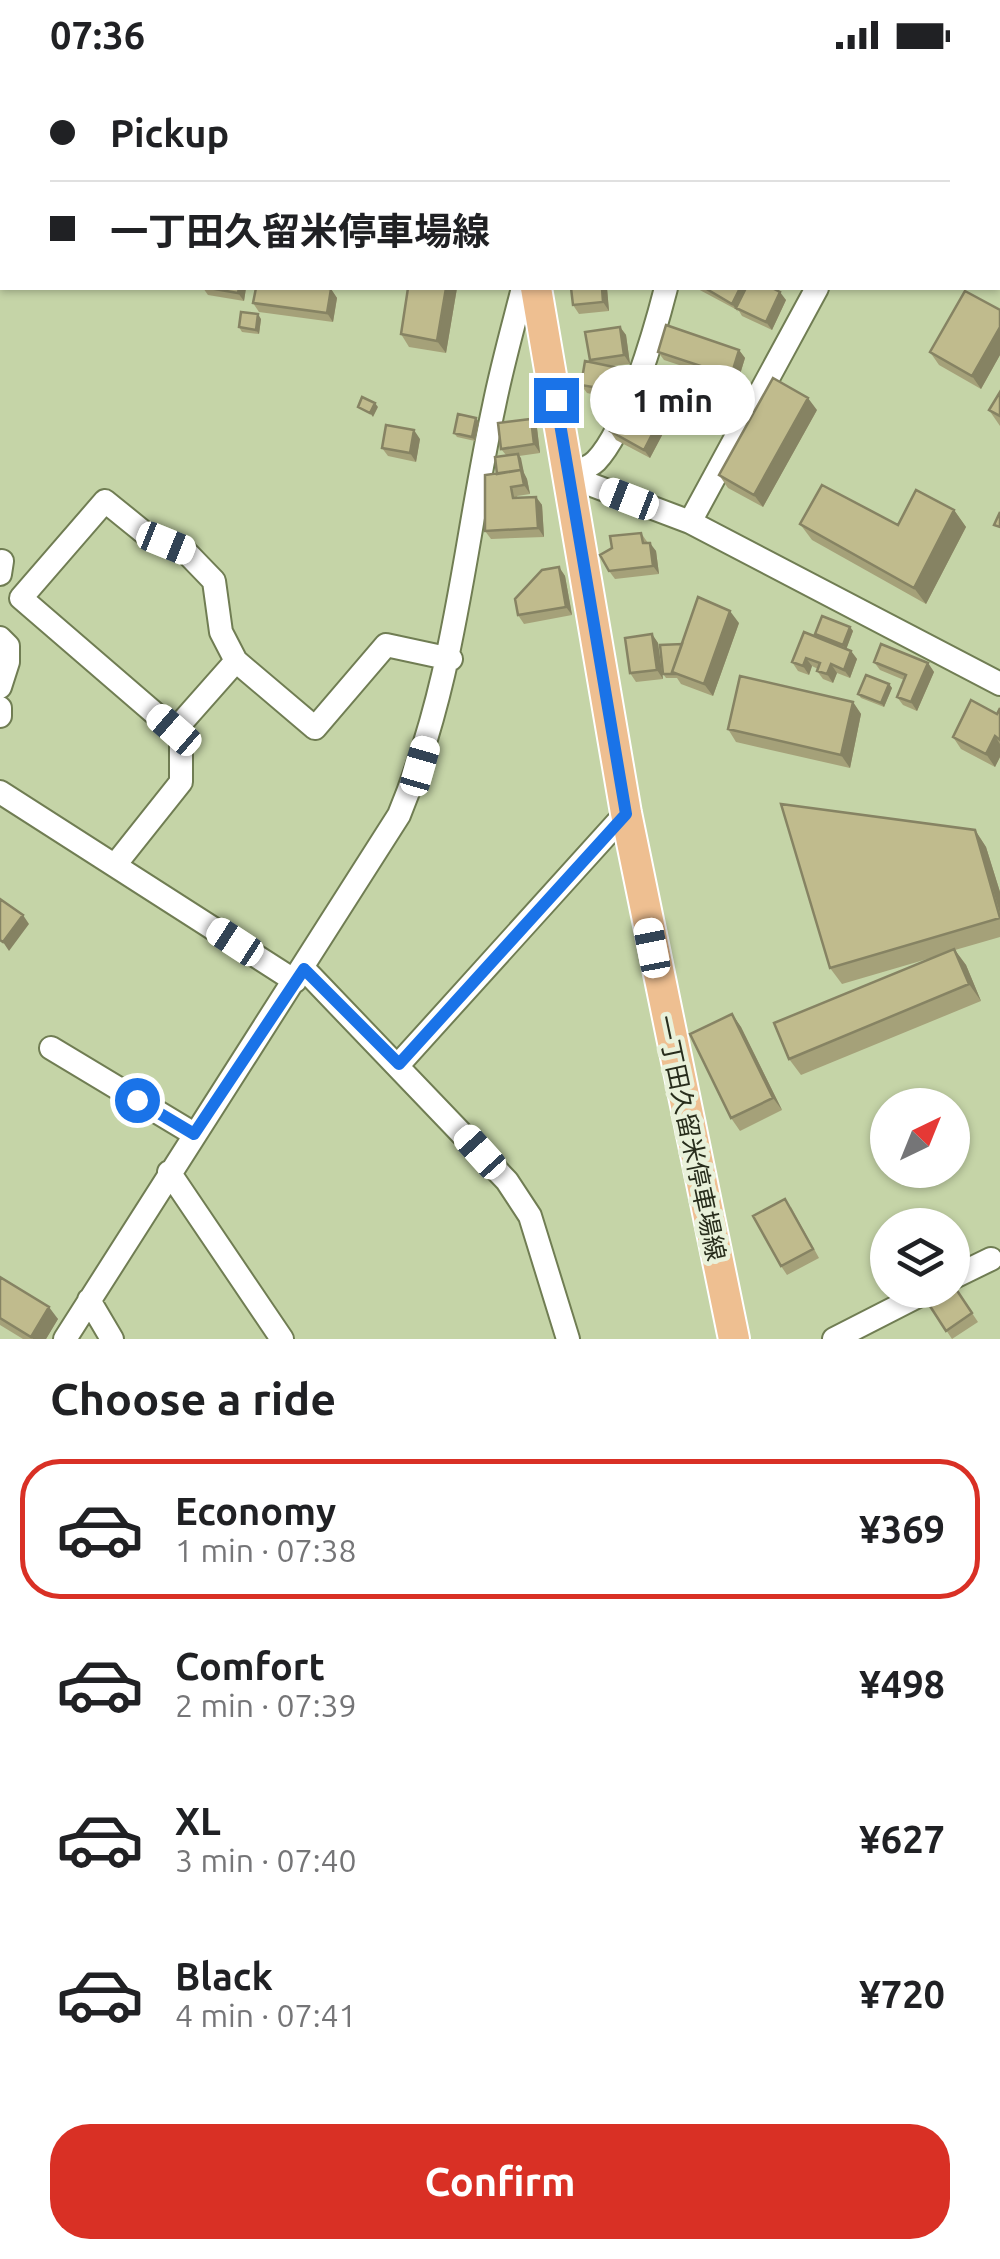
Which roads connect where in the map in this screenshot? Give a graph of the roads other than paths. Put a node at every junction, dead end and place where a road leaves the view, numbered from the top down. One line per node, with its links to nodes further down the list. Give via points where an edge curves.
1 (523, 290): 9 (street, via 494,408)
2 (536, 290): 5 (main road, 一丁田久留米停車場線)
3 (666, 290): 5 (street, via 653,340 613,432 595,462)
4 (816, 290): 6 (street)
5 (568, 476): 6 (street); 16 (main road, 一丁田久留米停車場線)
6 (690, 522): 10 (street)
7 (0, 638): 11 (street, via 8,646)
8 (236, 660): 9 (street, via 315,728 386,645); 14 (street); 14 (street, via 221,632 214,581 185,550 146,535 105,500 21,598)
9 (450, 660): 18 (street, via 400,815)
10 (1000, 684)
11 (0, 687)
12 (0, 708): 13 (street)
13 (0, 716)
14 (174, 730): 17 (street, via 181,736 181,782)
15 (0, 792): 17 (street)
16 (626, 814): 20 (street); 31 (main road, 一丁田久留米停車場線)
17 (115, 865): 18 (street)
18 (299, 975): 20 (street); 21 (street)
19 (51, 1048): 21 (street)
20 (399, 1064): 30 (street, via 530,1216)
21 (194, 1134): 22 (street)
22 (169, 1172): 25 (street); 29 (street)
23 (991, 1259): 24 (street)
24 (970, 1269)
25 (89, 1300): 27 (street); 28 (street)
26 (895, 1308): 32 (street)
27 (65, 1339)
28 (112, 1339)
29 (282, 1339)
30 (568, 1339)
31 (734, 1339)
32 (834, 1339)

